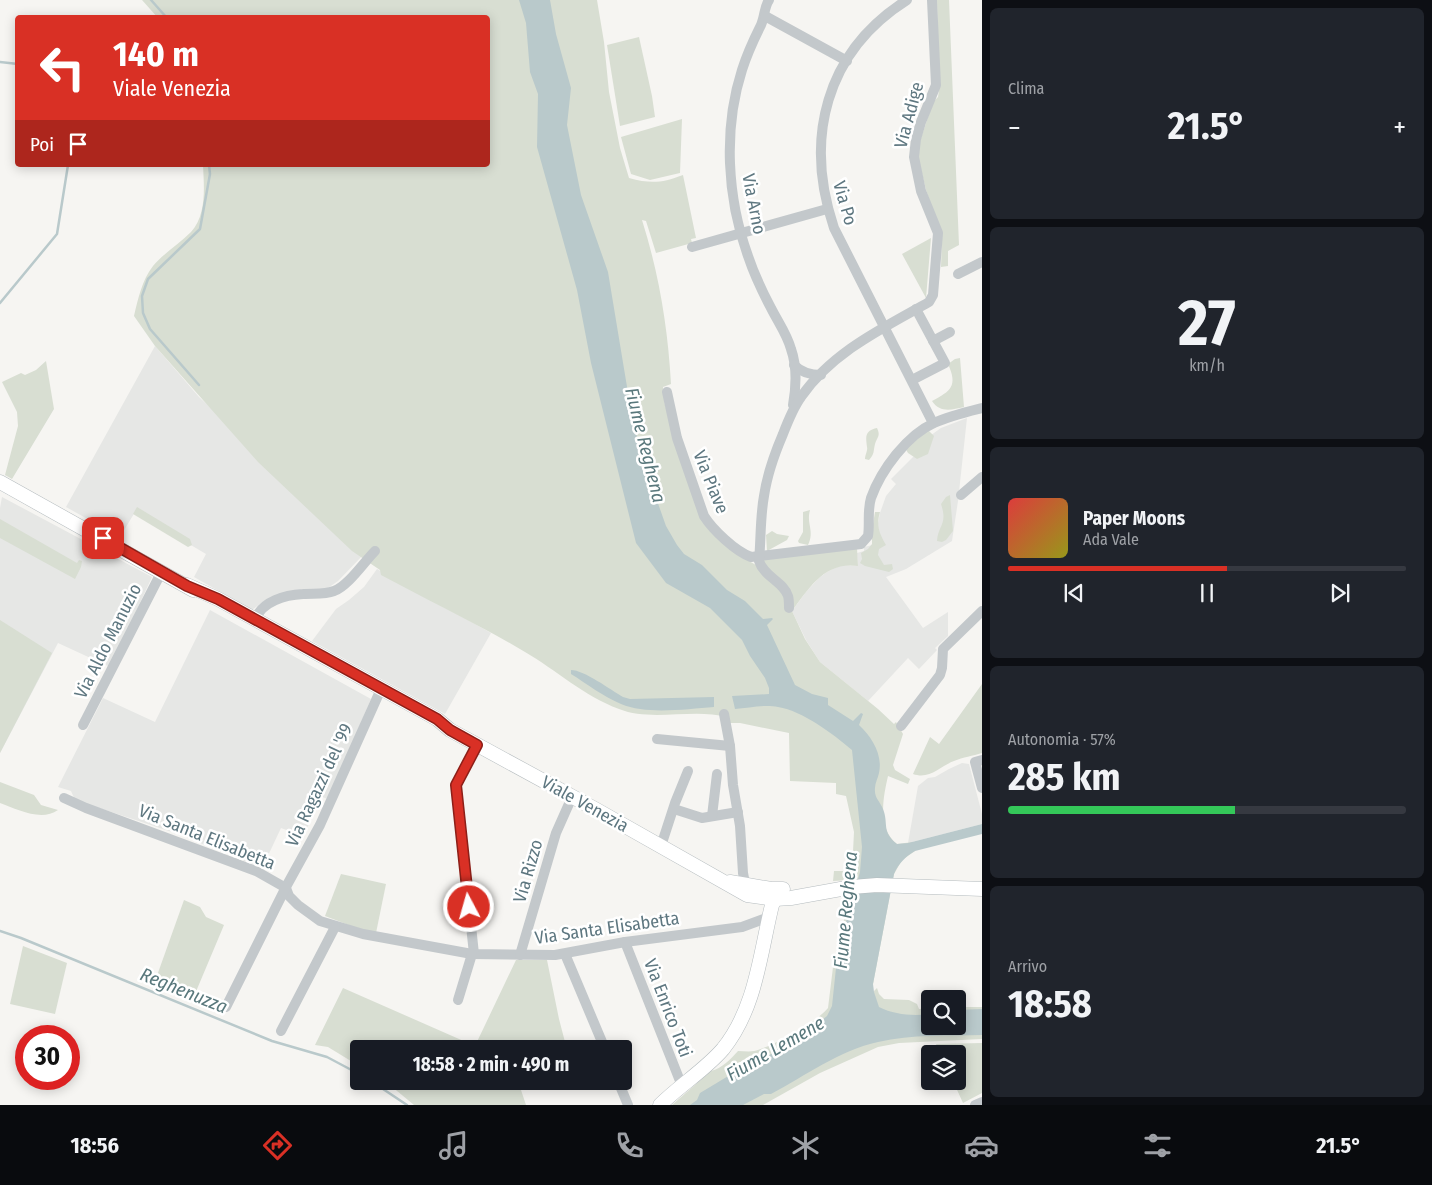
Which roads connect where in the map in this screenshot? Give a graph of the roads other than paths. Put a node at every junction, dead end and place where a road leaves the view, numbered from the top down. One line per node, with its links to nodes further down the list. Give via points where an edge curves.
1 (769, 0): 4 (street, Via Arno, via 765,5)
2 (908, 0): 5 (street, Via Po, via 876,24)
3 (932, 0): 11 (street, Via Adige, via 936,85 921,122 914,157 921,191 938,238 933,295 931,300)
4 (765, 16): 5 (street); 7 (street, Via Arno, via 742,69 730,130 730,175)
5 (847, 61): 6 (street, Via Po, via 830,92 823,121 821,174)
6 (827, 209): 7 (street); 12 (street, Via Po)
7 (740, 232): 8 (street); 15 (street, Via Arno, via 758,280 792,350)
8 (692, 246)
9 (982, 262): 10 (street)
10 (958, 274)
11 (916, 309): 12 (street, Via Adige); 14 (street)
12 (884, 326): 16 (street); 17 (street, Via Po)
13 (950, 332): 14 (street)
14 (933, 341): 17 (street, via 944,363)
15 (794, 365): 16 (street, via 810,374); 20 (street, Via Arno)
16 (821, 374): 20 (street)
17 (912, 380): 21 (street, Via Po)
18 (667, 392): 26 (street, Via Piave, via 677,438 704,516 710,525 746,555)
19 (982, 408): 21 (street)
20 (792, 411): 26 (street, via 772,459 762,514)
21 (933, 423): 26 (street, Via Piave, via 909,440 884,472 872,498 865,541)
22 (982, 477): 24 (street)
23 (1, 482): 27 (main road, Viale Venezia)
24 (961, 495)
25 (375, 551): 32 (street, via 336,591 281,598 262,608)
26 (759, 556): 29 (street, via 761,567 788,594)
27 (162, 571): 28 (main road, Viale Venezia); 36 (street, Via Aldo Manuzio)
28 (187, 586): 31 (main road, Viale Venezia); 32 (main road, Viale Venezia)
29 (789, 608)
30 (982, 611): 37 (street, via 943,649 940,675)
31 (236, 617): 32 (street, Viale Venezia); 33 (main road, Viale Venezia)
32 (254, 619): 33 (street, Viale Venezia); 34 (main road, Viale Venezia)
33 (264, 631): 34 (main road, Viale Venezia)
34 (380, 692): 39 (main road, Viale Venezia); 51 (street, Via Ragazzi del '99, via 320,825)
35 (724, 714): 40 (street)
36 (83, 725)
37 (901, 726)
38 (658, 739): 40 (street)
39 (477, 745): 45 (main road, Viale Venezia); 62 (street, via 456,785)
40 (730, 746): 48 (street)
41 (982, 760): 44 (street, via 975,762)
42 (688, 771): 47 (street)
43 (717, 774): 49 (street)
44 (982, 788)
45 (572, 797): 50 (main road, Viale Venezia); 64 (street, Via Rizzo, via 556,833)
46 (64, 798): 51 (street, Via Santa Elisabetta, via 256,871)
47 (674, 809): 49 (street, via 702,818); 50 (street)
48 (738, 812): 49 (street); 54 (street)
49 (712, 816)
50 (661, 846): 54 (main road, Viale Venezia, via 720,879)
51 (286, 888): 60 (street, Via Santa Elisabetta, via 289,896 308,914); 66 (street, Via Ragazzi del '99)
52 (851, 888): 53 (main road, via 878,891); 55 (main road, Viale Venezia); 59 (main road, via 791,898)
53 (904, 888): 56 (main road); 57 (main road)
54 (749, 889): 55 (main road, Viale Venezia); 59 (main road, Viale Venezia)
55 (810, 889): 59 (main road, Viale Venezia, via 784,892)
56 (982, 890): 57 (street, via 954,891)
57 (943, 896): 58 (main road)
58 (982, 897)
59 (773, 909): 61 (street, Via Santa Elisabetta, via 742,926); 69 (main road, via 753,991 738,1026 718,1055)
60 (335, 926): 62 (street, Via Santa Elisabetta); 67 (street)
61 (625, 942): 63 (street, Via Santa Elisabetta); 69 (street, Via Enrico Toti)
62 (473, 954): 64 (street, Via Santa Elisabetta); 65 (street)
63 (565, 954): 64 (street, Via Santa Elisabetta); 68 (street)
64 (520, 956)
65 (458, 1000)
66 (226, 1007)
67 (282, 1031)
68 (601, 1040)
69 (682, 1086): 73 (main road)
70 (622, 1090): 72 (street)
71 (982, 1102): 74 (street)
72 (628, 1105)
73 (660, 1105)
74 (975, 1105)

